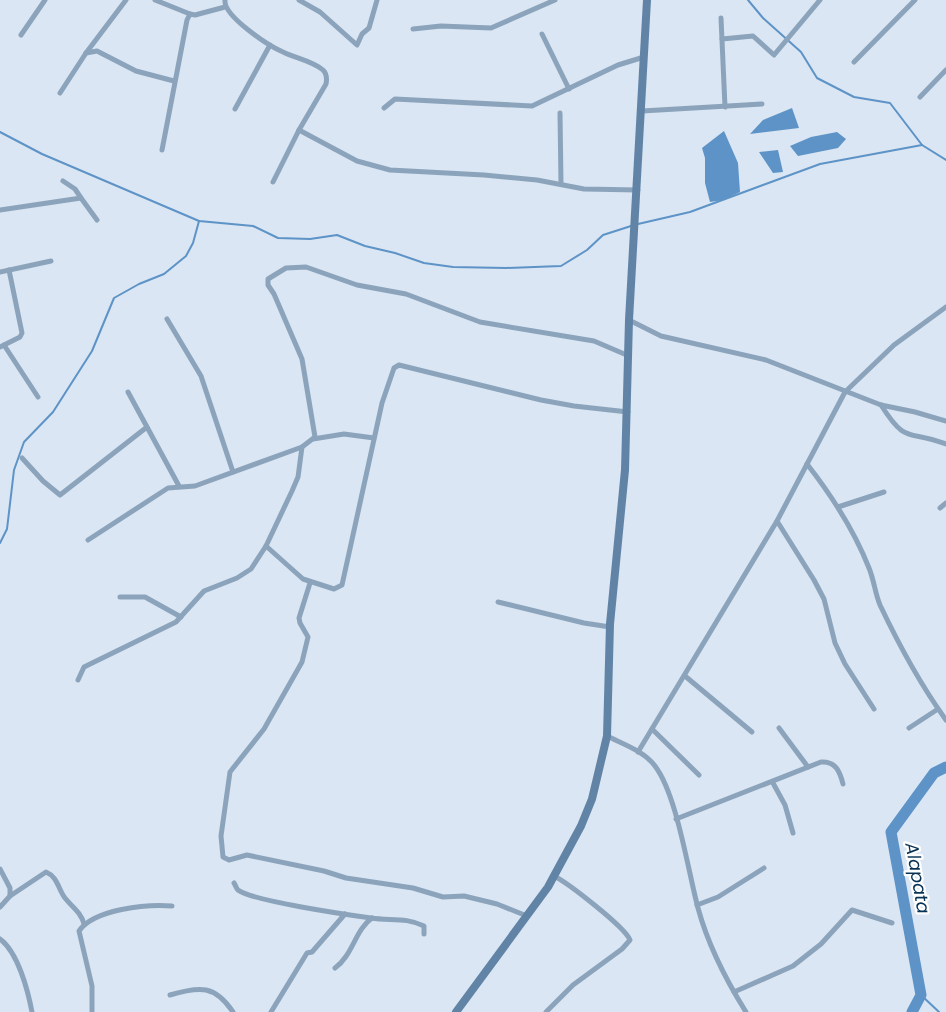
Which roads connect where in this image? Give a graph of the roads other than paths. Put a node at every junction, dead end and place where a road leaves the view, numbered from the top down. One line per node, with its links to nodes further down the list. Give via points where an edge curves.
1 (44, 0): 16 (street)
2 (126, 0): 19 (street)
3 (155, 0): 12 (street)
4 (225, 0): 11 (street)
5 (299, 0): 6 (street, via 320,12 357,45 369,28)
6 (377, 0)
7 (555, 0): 14 (street, via 491,28 441,26)
8 (647, 0): 20 (main road)
9 (820, 0): 17 (street, via 774,55 753,36)
10 (915, 0): 21 (street)
11 (225, 7): 12 (street); 18 (street, via 229,14)
12 (190, 14): 23 (street)
13 (721, 18): 17 (street)
14 (413, 29)
15 (542, 34): 24 (street)
16 (21, 36)
17 (722, 39): 28 (street)
18 (270, 45): 30 (street); 33 (street, via 322,70 327,79)
19 (86, 53): 23 (street, via 97,51 136,71); 25 (street)
20 (644, 57): 24 (street, via 618,65); 31 (main road)
21 (854, 62)
22 (946, 70): 26 (street)
23 (174, 81): 34 (street)
24 (569, 89): 29 (street, via 532,106 395,99)
25 (60, 93)
26 (920, 97)
27 (762, 104): 28 (street)
28 (724, 107): 31 (street)
29 (384, 108)
30 (235, 109)
31 (642, 111): 38 (main road)
32 (560, 112): 37 (street)
33 (299, 130): 36 (street); 37 (street, via 357,160 390,170 484,175)
34 (162, 150)
35 (63, 180): 39 (street)
36 (273, 182)
37 (561, 184): 38 (street, via 584,189)
38 (638, 190): 47 (main road)
39 (81, 198): 40 (street); 41 (street)
40 (0, 210)
41 (97, 220)
42 (51, 262): 43 (street)
43 (9, 270): 44 (street); 48 (street, via 22,333)
44 (0, 272)
45 (946, 307): 51 (street, via 894,345)
46 (167, 319): 63 (street, via 201,376)
47 (629, 320): 49 (main road); 51 (street, via 661,336 766,360)
48 (2, 346): 52 (street)
49 (629, 356): 54 (main road); 58 (street, via 594,341 480,322 406,294 357,285 306,267 286,268 269,276 268,285 302,360)
50 (128, 392): 56 (street)
51 (845, 392): 53 (street); 62 (street)
52 (38, 397)
53 (881, 405): 55 (street); 59 (street, via 895,428 909,436)
54 (628, 412): 57 (street, via 541,400 399,365 389,380); 76 (main road, via 623,502)
55 (945, 420)
56 (147, 427): 61 (street, via 60,495); 64 (street)
57 (374, 438): 58 (street, via 344,434); 72 (street, via 342,586 334,589)
58 (314, 439): 60 (street)
59 (946, 444)
60 (302, 447): 63 (street); 71 (street, via 298,477)
61 (22, 458)
62 (807, 464): 67 (street); 69 (street)
63 (233, 472): 64 (street, via 196,486)
64 (179, 486): 70 (street, via 161,492)
65 (884, 492): 67 (street)
66 (946, 504): 68 (street)
67 (838, 507): 79 (street, via 870,569 879,603 911,666)
68 (940, 508)
69 (777, 521): 77 (street); 80 (street, via 818,586 835,643)
70 (88, 540)
71 (266, 546): 72 (street); 75 (street, via 251,569 204,591)
72 (310, 583): 103 (street, via 300,618 308,636 302,662 264,728 230,772 221,836 223,857 229,860 247,855 346,878 413,888 443,897 464,896 497,904)
73 (120, 597): 75 (street, via 146,597)
74 (498, 602): 76 (street)
75 (181, 616): 78 (street, via 176,622 84,667)
76 (610, 627): 86 (main road)
77 (685, 676): 84 (street); 85 (street)
78 (78, 680)
79 (938, 708): 81 (street); 83 (street)
80 (874, 709)
81 (946, 720)
82 (778, 728): 88 (street)
83 (909, 728)
84 (652, 729): 87 (street); 89 (street)
85 (752, 732)
86 (607, 736): 87 (street); 96 (main road, via 592,799)
87 (638, 752): 92 (street, via 651,761 660,774)
88 (808, 767): 90 (street); 91 (street, via 830,762 840,772)
89 (699, 775)
90 (772, 783): 92 (street); 93 (street, via 785,805)
91 (843, 784)
92 (676, 819): 99 (street)
93 (793, 833)
94 (764, 868): 99 (street, via 718,897)
95 (0, 869): 98 (street, via 10,888)
96 (554, 876): 103 (main road); 117 (street, via 566,882 621,928 630,940)
97 (234, 883): 102 (street, via 238,890 255,896)
98 (10, 896): 101 (street); 105 (street, via 46,872 52,874)
99 (697, 905): 110 (street, via 709,943)
100 (172, 906): 105 (street, via 156,904 129,908)
101 (0, 907)
102 (345, 914): 104 (street); 115 (street, via 312,952 307,953)
103 (528, 917): 116 (main road)
104 (372, 918): 107 (street, via 403,919 424,926); 109 (street, via 345,960)
105 (84, 924): 113 (street, via 79,931 92,986)
106 (892, 924): 110 (street, via 852,910 821,944 793,966)
107 (424, 934)
108 (0, 939): 112 (street, via 10,949 24,979)
109 (335, 968)
110 (734, 992): 118 (street)
111 (170, 995): 114 (street, via 196,988 206,990 222,997)
112 (32, 1012)
113 (92, 1012)
114 (233, 1012)
115 (270, 1012)
116 (456, 1012)
117 (546, 1012)
118 (746, 1012)

